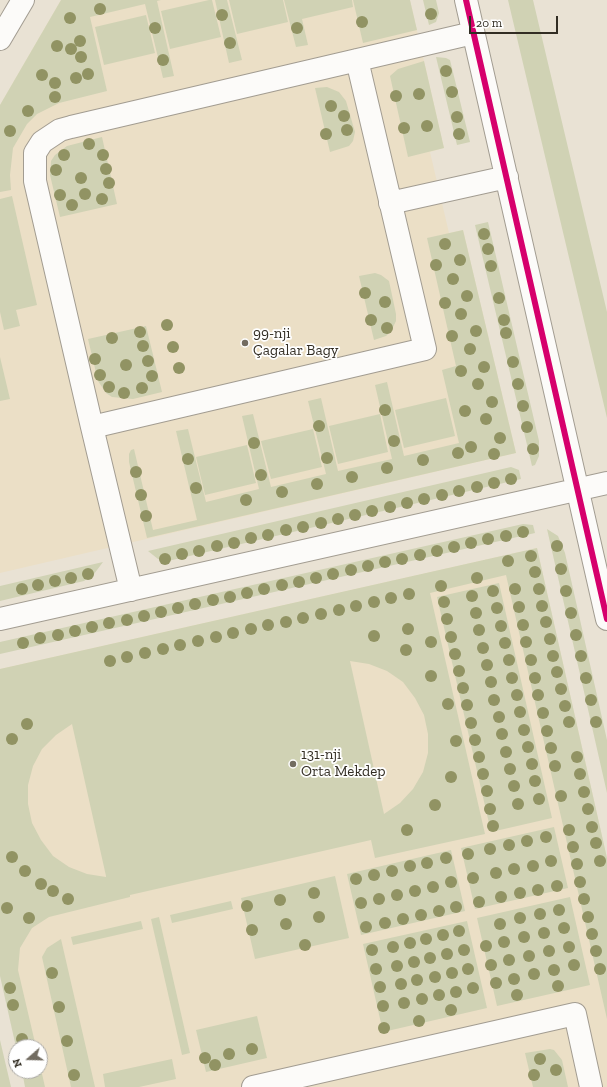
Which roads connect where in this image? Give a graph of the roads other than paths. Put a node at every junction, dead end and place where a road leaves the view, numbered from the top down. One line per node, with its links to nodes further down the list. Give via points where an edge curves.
1 (23, 0): 4 (street)
2 (466, 0): 3 (street)
3 (473, 33): 5 (street); 6 (street)
4 (0, 39)
5 (357, 60): 7 (street); 8 (street, via 71,127 42,142 35,153 35,181)
6 (506, 177): 7 (street); 10 (street)
7 (390, 203): 8 (street, via 424,349)
8 (92, 427): 11 (street)
9 (607, 483): 10 (street)
10 (578, 489): 11 (street); 13 (street)
11 (131, 590): 12 (street)
12 (0, 619)
13 (607, 619)
14 (253, 1087): 15 (street, via 575,1014)
15 (591, 1087)

